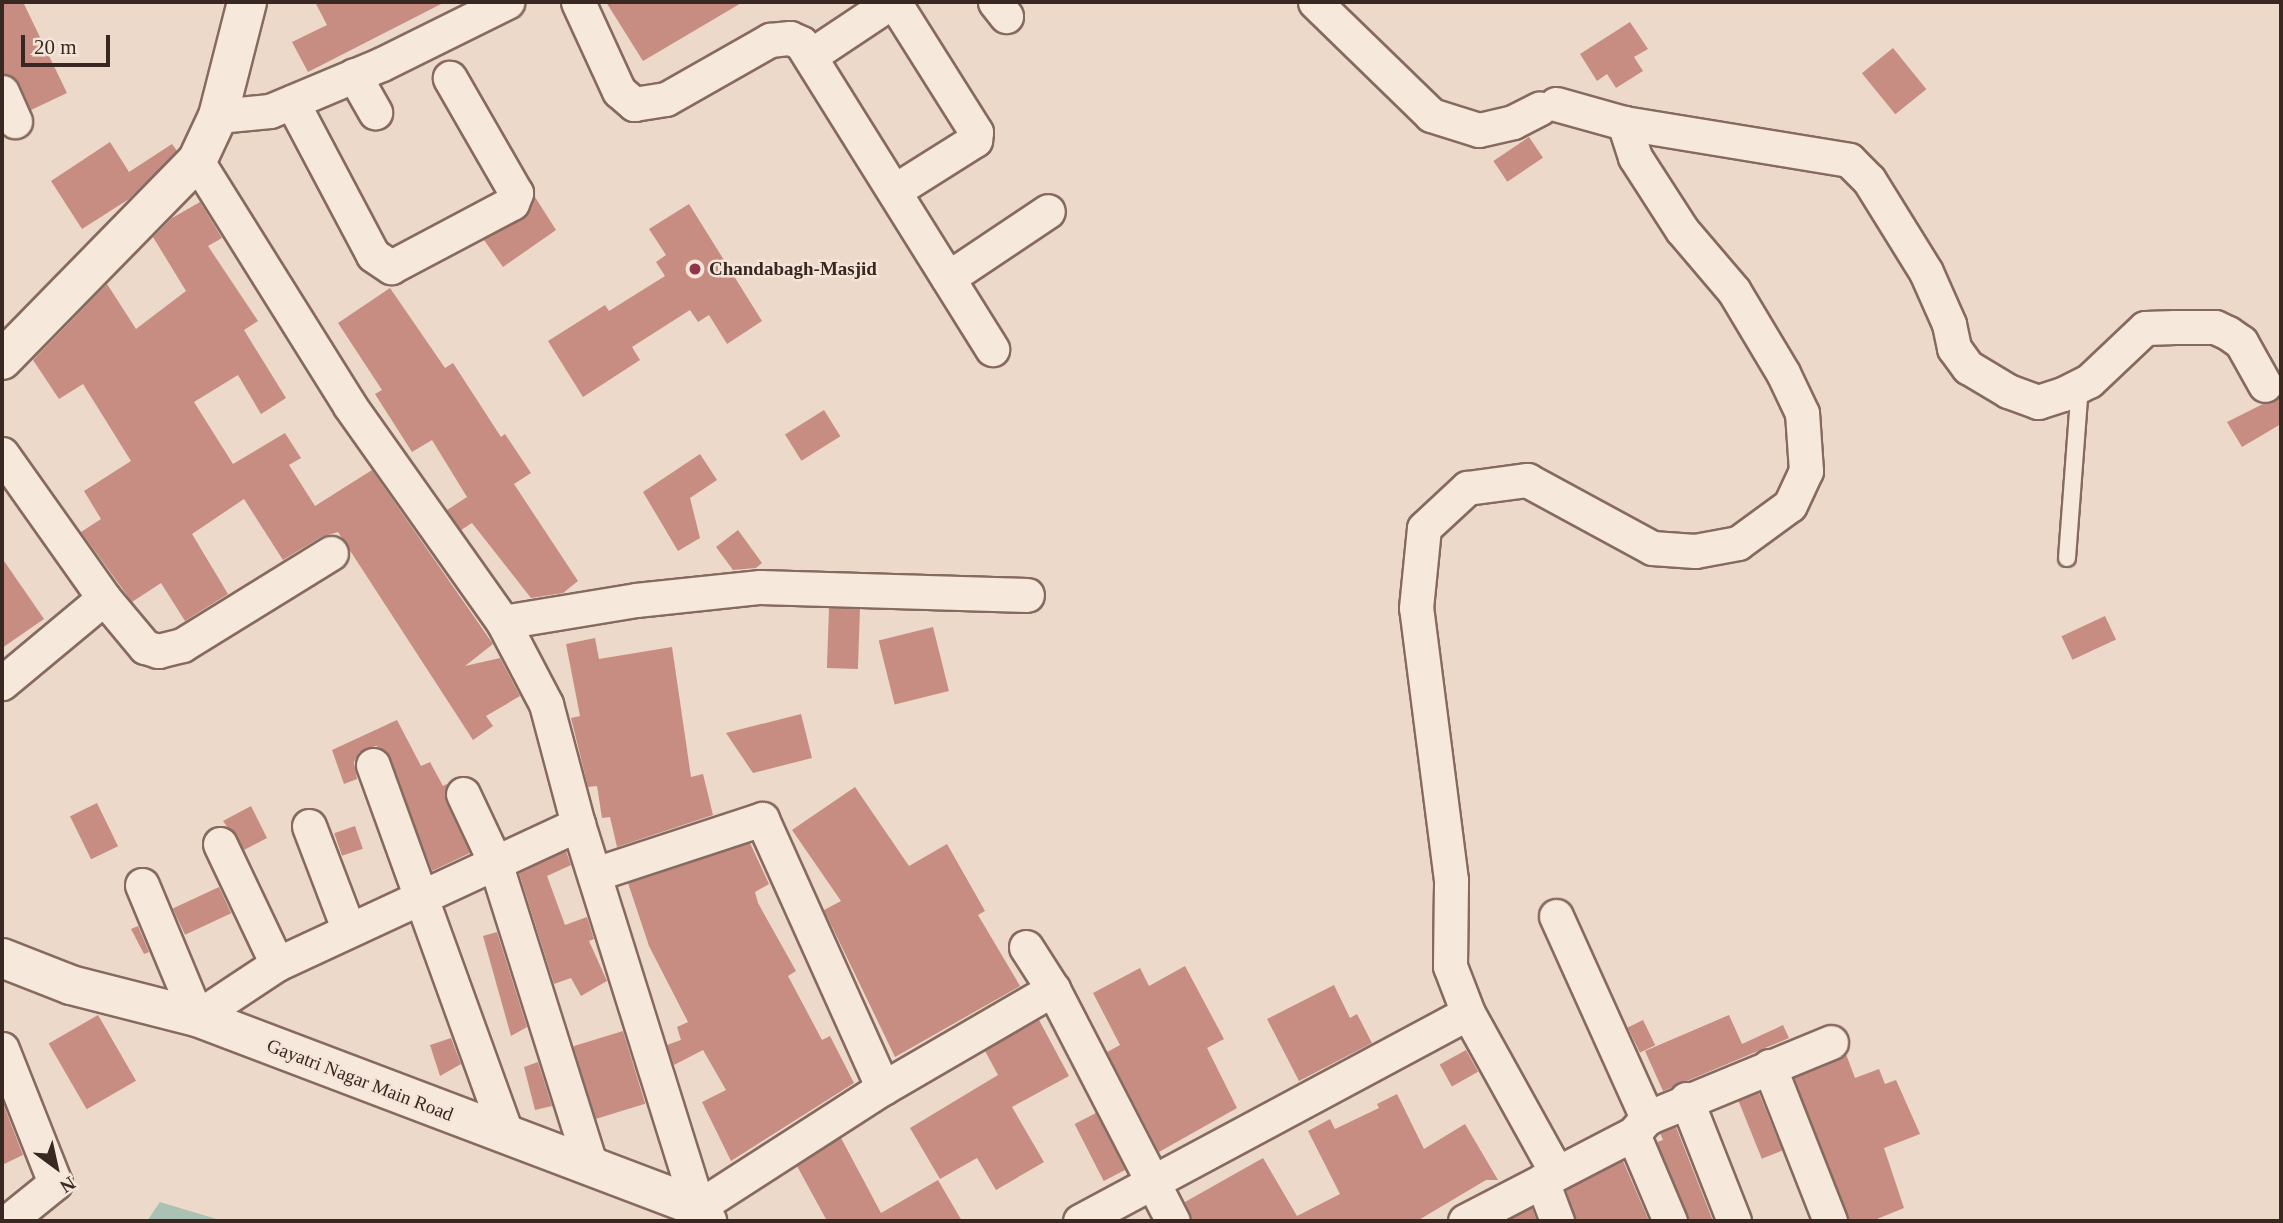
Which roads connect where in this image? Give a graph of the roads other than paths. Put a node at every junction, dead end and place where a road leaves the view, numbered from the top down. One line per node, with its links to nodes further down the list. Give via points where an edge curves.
1 (247, 2): 11 (street)
2 (507, 2): 7 (street)
3 (578, 2): 6 (street, via 619,91 634,104 666,99 770,40 790,38 801,43)
4 (893, 2): 6 (street); 14 (street, via 976,132 975,140)
5 (1315, 2): 12 (street, via 1431,115 1479,130 1513,122 1548,106)
6 (810, 56): 14 (street)
7 (354, 75): 9 (street); 10 (street)
8 (450, 78): 9 (street, via 516,193 512,203 391,268 373,255)
9 (292, 102): 11 (street, via 270,111)
10 (375, 112)
11 (218, 116): 13 (street)
12 (1623, 123): 20 (street, via 1849,160 1869,180 1926,272 1954,348 1968,367 2008,391 2038,402); 43 (street, via 1642,168 1682,230 1734,291 1783,373 1802,413 1806,471 1790,505 1738,543 1695,551 1652,548 1527,480 1467,488 1424,528 1416,608 1451,880 1450,967)
13 (197, 161): 18 (street); 26 (street, via 350,406)
14 (894, 191): 16 (street)
15 (1048, 211): 16 (street)
16 (948, 278): 17 (street)
17 (992, 349)
18 (2, 360)
19 (2265, 385): 20 (street, via 2241,342 2228,333 2215,327 2175,327 2145,328)
20 (2080, 386): 23 (lane)
21 (2, 454): 25 (street)
22 (331, 553): 25 (street, via 182,645 158,651 145,647)
23 (2067, 558)
24 (1027, 595): 26 (street, via 760,587 636,600)
25 (104, 598): 27 (street)
26 (503, 622): 30 (street, via 546,704)
27 (2, 683)
28 (373, 765): 36 (street)
29 (463, 794): 33 (street)
30 (578, 824): 33 (street); 34 (street)
31 (309, 826): 38 (street)
32 (220, 844): 41 (street)
33 (495, 862): 36 (street); 52 (street)
34 (595, 874): 48 (street, via 762,819); 55 (street)
35 (142, 885): 44 (street)
36 (420, 896): 38 (street); 51 (street)
37 (1556, 916): 50 (street)
38 (348, 928): 41 (street)
39 (1026, 947): 42 (street)
40 (2, 958): 44 (street, Gayatri Nagar Main Road, via 71,985)
41 (277, 964): 44 (street)
42 (1053, 989): 48 (street); 54 (street)
43 (1468, 1013): 53 (street); 54 (street)
44 (197, 1017): 51 (street, Gayatri Nagar Main Road)
45 (1831, 1042): 47 (street)
46 (2, 1049): 56 (street, via 55,1184)
47 (1769, 1066): 49 (street); 63 (street)
48 (883, 1088): 55 (street)
49 (1686, 1099): 50 (street); 62 (street)
50 (1640, 1126): 53 (street); 61 (street)
51 (507, 1136): 52 (street, Gayatri Nagar Main Road)
52 (591, 1167): 55 (street, Gayatri Nagar Main Road)
53 (1549, 1176): 59 (street); 60 (street)
54 (1152, 1180): 57 (street); 58 (street)
55 (703, 1214)
56 (8, 1221)
57 (1080, 1221)
58 (1172, 1221)
59 (1465, 1221)
60 (1558, 1221)
61 (1670, 1221)
62 (1734, 1221)
63 (1830, 1221)

